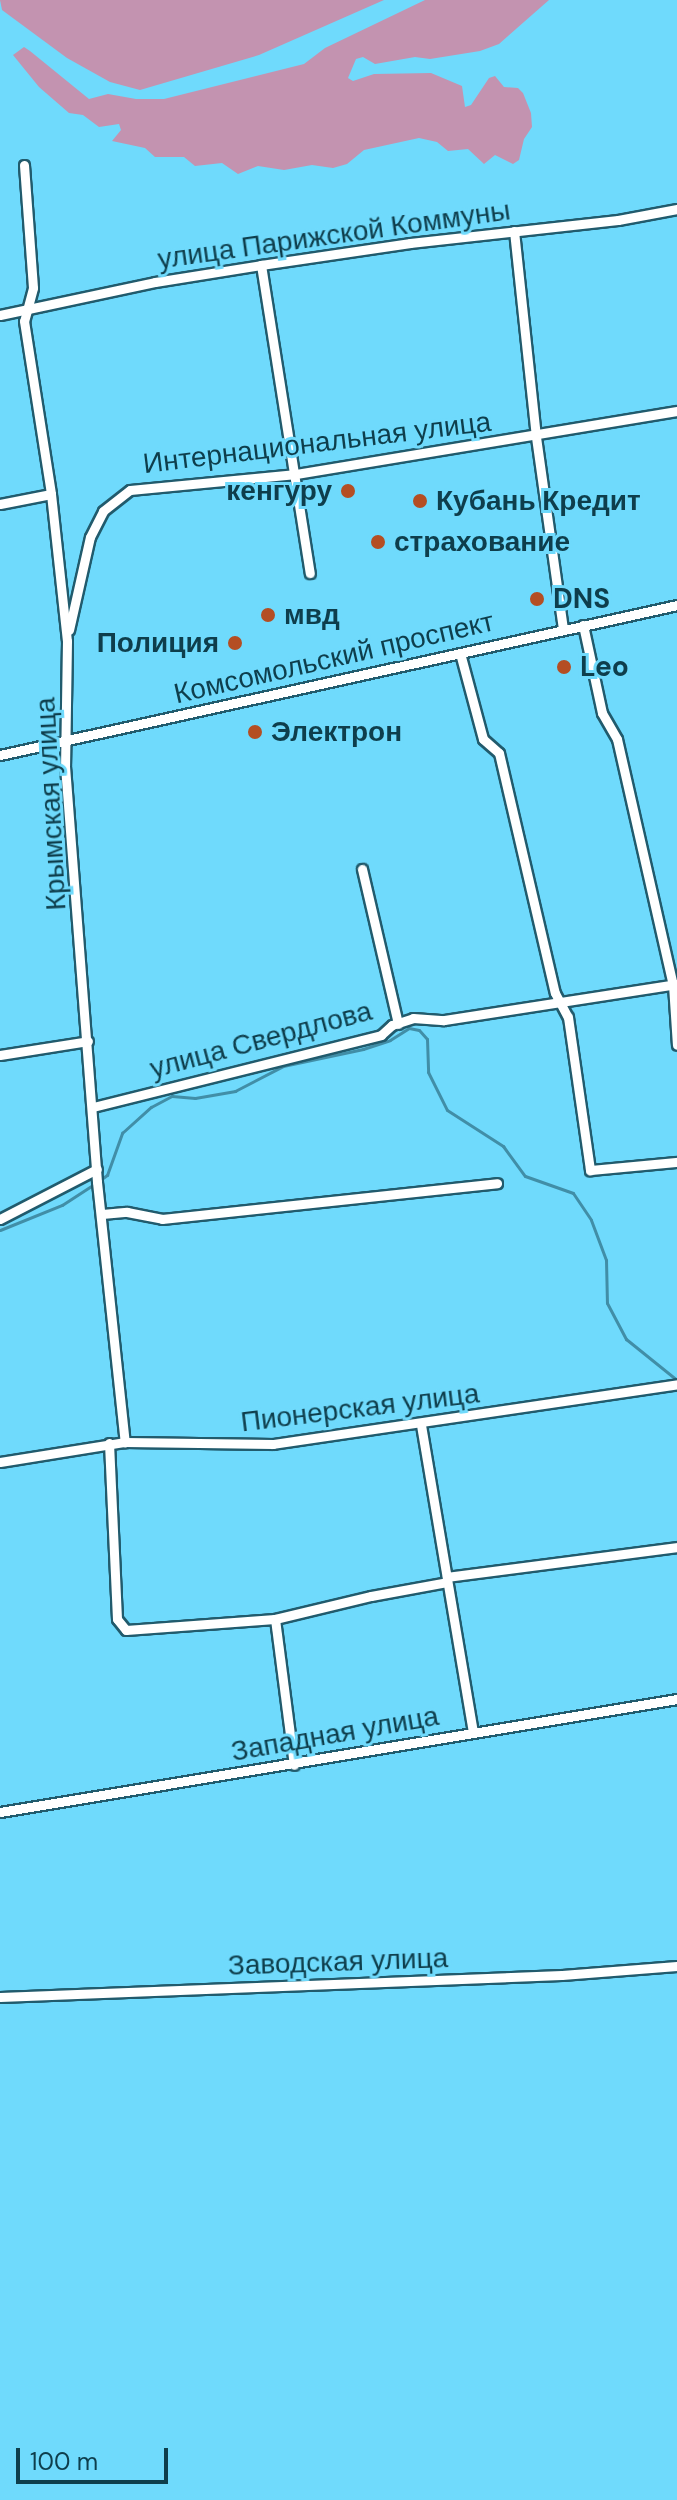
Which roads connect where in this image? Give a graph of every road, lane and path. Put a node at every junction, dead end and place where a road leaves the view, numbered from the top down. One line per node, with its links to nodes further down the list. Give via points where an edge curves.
1 (24, 165): 5 (street, Крымская улица, via 33,288)
2 (677, 209): 3 (street, улица Парижской Коммуны)
3 (514, 231): 4 (street, улица Парижской Коммуны); 8 (street)
4 (261, 265): 5 (street, улица Парижской Коммуны); 9 (street)
5 (27, 310): 6 (street, улица Парижской Коммуны); 10 (street, Крымская улица, via 24,321)
6 (0, 315)
7 (677, 411): 8 (street, Интернациональная улица)
8 (536, 437): 9 (street, Интернациональная улица); 15 (street)
9 (296, 474): 12 (street); 16 (street, Интернациональная улица, via 153,485 114,500 90,537)
10 (51, 494): 11 (street); 16 (street, Крымская улица)
11 (0, 504)
12 (310, 573)
13 (677, 605): 14 (street, Комсомольский проспект)
14 (583, 625): 15 (street, Комсомольский проспект); 21 (street, via 602,713 617,739)
15 (563, 629): 17 (street, Комсомольский проспект)
16 (67, 641): 18 (street, Крымская улица)
17 (460, 653): 18 (street, Комсомольский проспект); 22 (street, via 483,739 499,753)
18 (64, 739): 19 (street, Комсомольский проспект); 24 (street, Крымская улица)
19 (0, 755)
20 (362, 869): 23 (street)
21 (675, 985): 22 (street, улица Свердлова); 25 (street)
22 (562, 1005): 23 (street, улица Свердлова, via 444,1020 413,1018); 28 (street, via 590,1170)
23 (398, 1024): 27 (street, улица Свердлова, via 381,1035)
24 (88, 1041): 26 (street); 27 (street, Крымская улица)
25 (677, 1045)
26 (0, 1055)
27 (93, 1107): 29 (street, Крымская улица)
28 (677, 1162)
29 (97, 1169): 31 (street, Крымская улица); 32 (street)
30 (497, 1183): 31 (street, via 162,1219 127,1212)
31 (102, 1214): 35 (street, Крымская улица)
32 (0, 1219)
33 (677, 1384): 34 (street, Пионерская улица)
34 (421, 1425): 35 (street, Пионерская улица, via 245,1447); 39 (street)
35 (125, 1442): 36 (street, Пионерская улица)
36 (109, 1443): 37 (street, Пионерская улица); 40 (street, via 119,1625 126,1630)
37 (0, 1462)
38 (677, 1547): 39 (street)
39 (447, 1579): 40 (street); 42 (street)
40 (275, 1619): 43 (street)
41 (677, 1699): 42 (street, Западная улица)
42 (473, 1732): 43 (street, Западная улица)
43 (294, 1765): 44 (street, Западная улица)
44 (0, 1812)
45 (677, 1966): 46 (street, Заводская улица)
46 (0, 1997)

